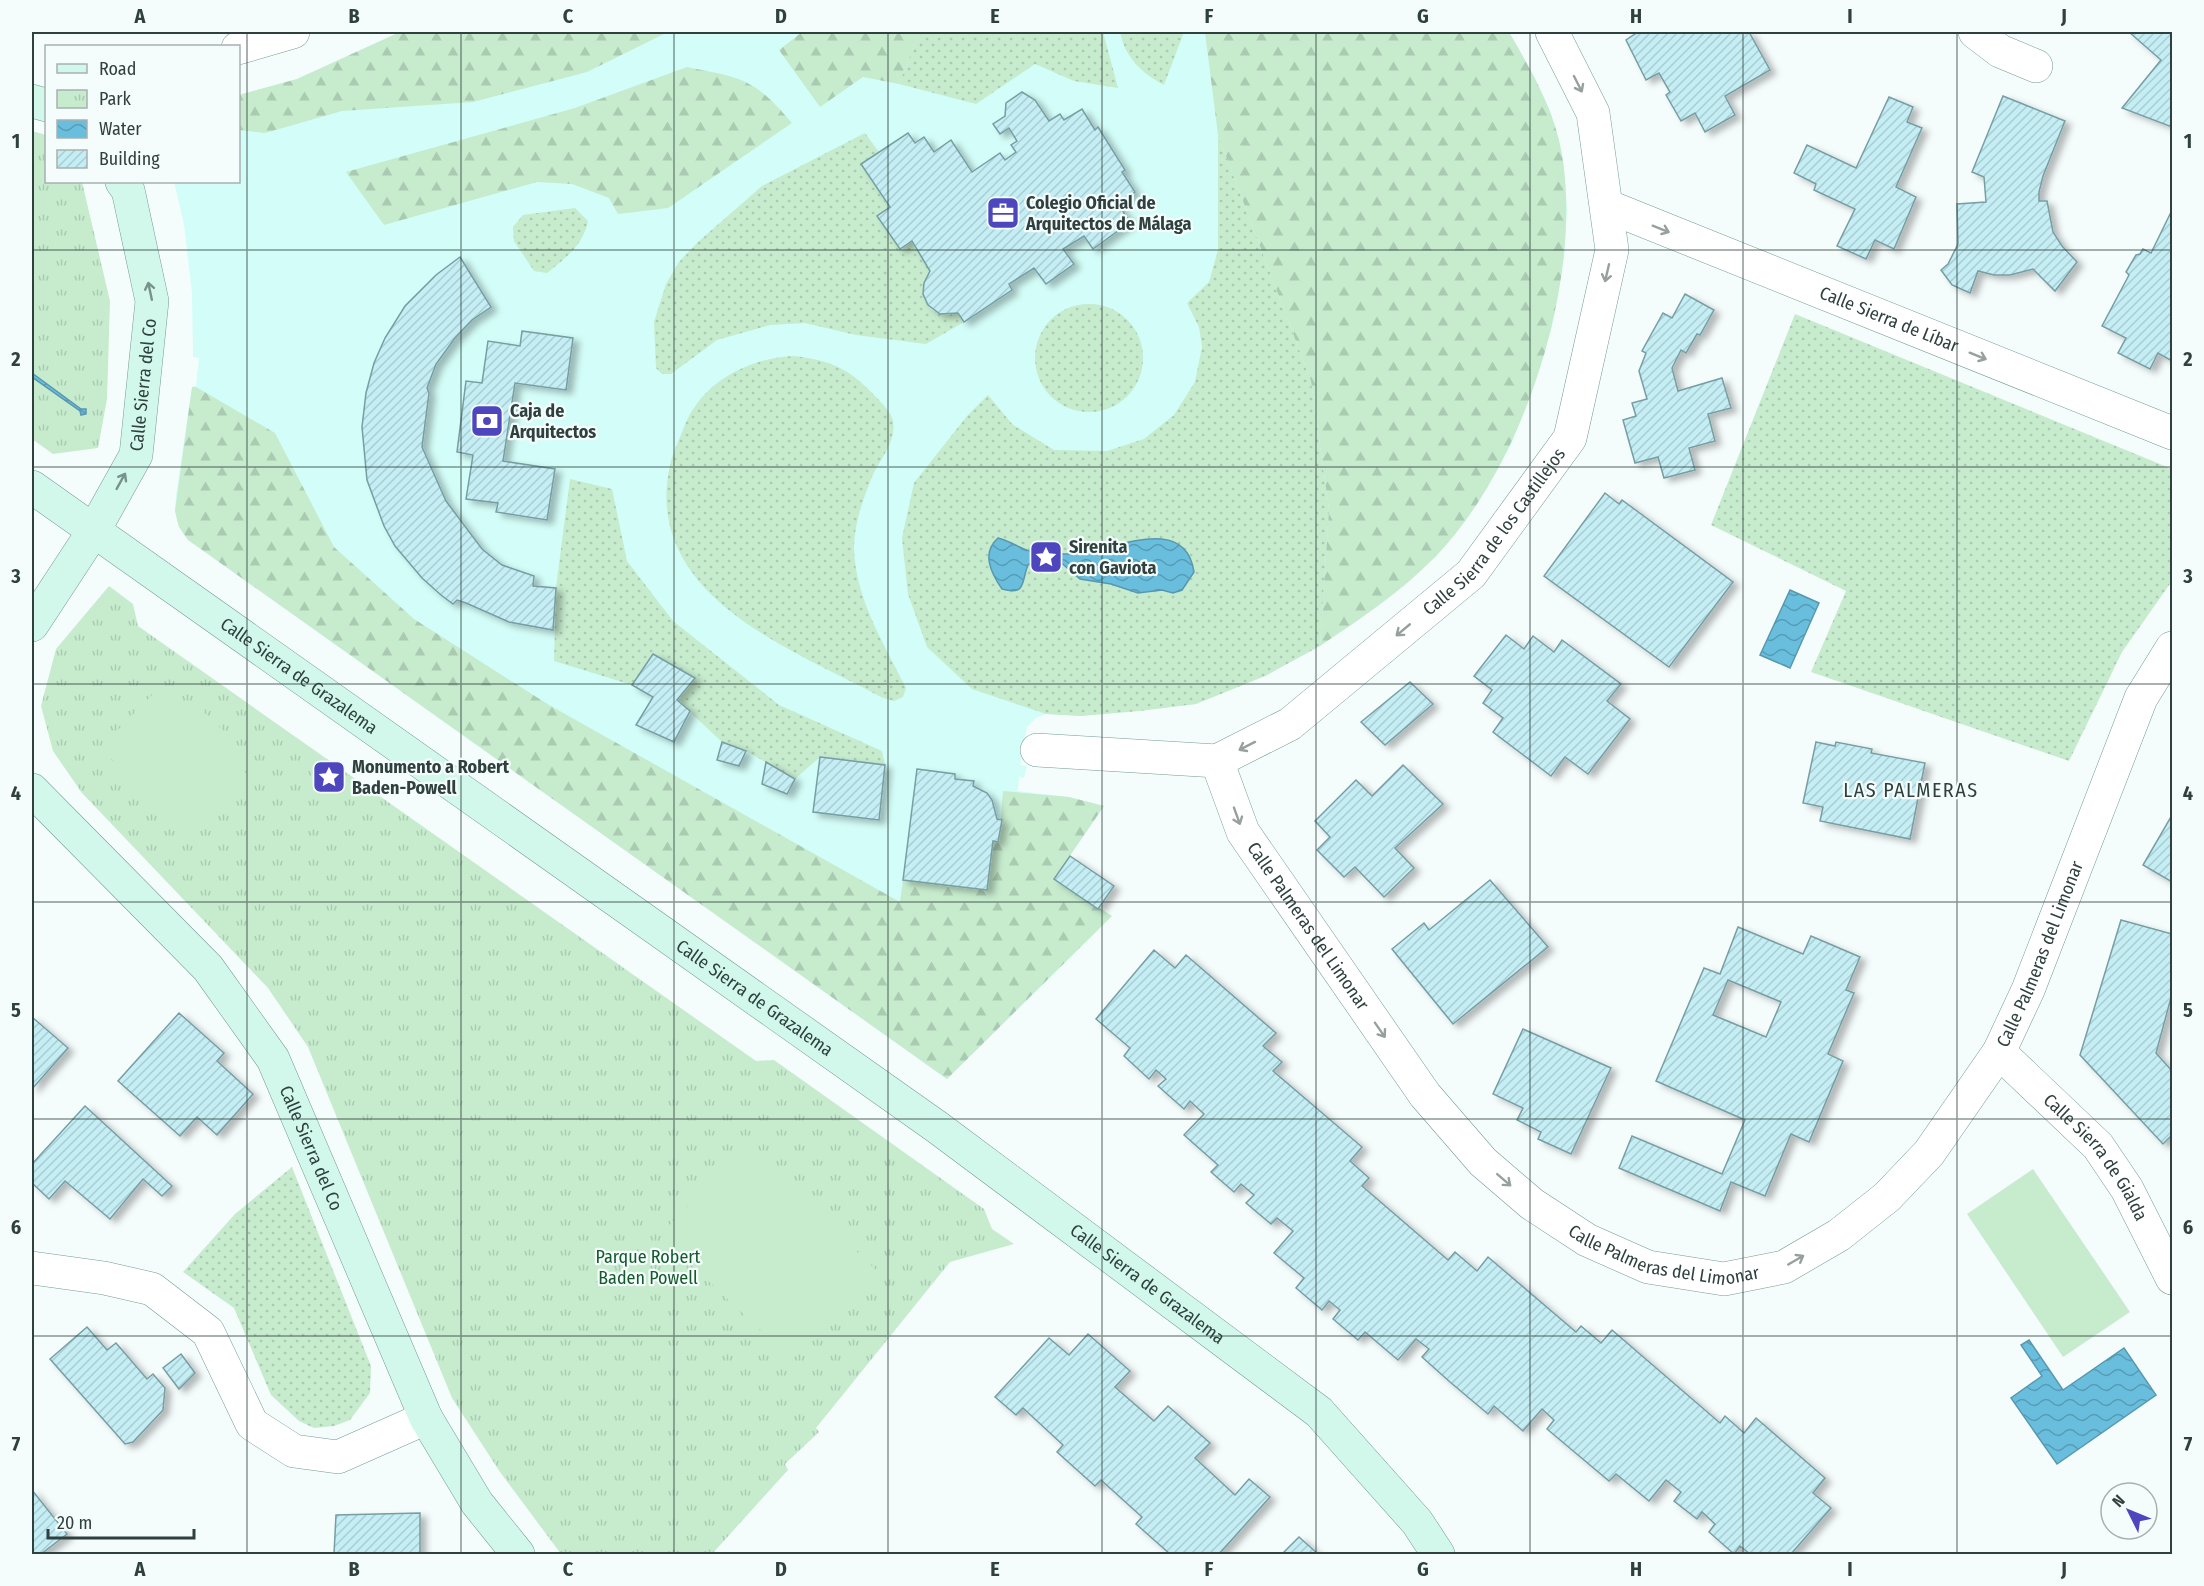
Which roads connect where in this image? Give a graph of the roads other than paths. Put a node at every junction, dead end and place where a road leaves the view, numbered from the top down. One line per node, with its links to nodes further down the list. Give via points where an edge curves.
1 (292, 32): 4 (street)
2 (1552, 32): 7 (street, Calle Sierra de los Castillejos, one-way to 7, via 1593,113)
3 (1975, 32): 5 (street, via 2000,51)
4 (240, 47)
5 (2036, 66)
6 (126, 184): 10 (street, Calle Sierra del Co, one-way to 6, via 136,455 152,300)
7 (1607, 206): 8 (street, Calle Sierra de Líbar, one-way to 8); 14 (street, Calle Sierra de los Castillejos, one-way to 14, via 1612,250 1570,438 1471,574 1290,724)
8 (2172, 433)
9 (32, 488): 10 (street, Calle Sierra de Grazalema)
10 (93, 532): 11 (street, Calle Sierra del Co); 21 (street, Calle Sierra de Grazalema, via 937,1127 1319,1412 1418,1522)
11 (32, 625)
12 (2172, 648): 16 (street, Calle Palmeras del Limonar, via 2141,698 2028,990)
13 (1037, 750): 14 (street)
14 (1217, 761): 16 (street, Calle Palmeras del Limonar, one-way to 16, via 1243,832 1425,1095 1483,1162 1532,1204 1587,1240 1648,1267 1724,1280 1784,1267 1839,1235 1887,1197 1929,1153)
15 (32, 790): 19 (street, Calle Sierra del Co, via 208,968 273,1059)
16 (1999, 1052): 18 (street, Calle Sierra de Gialda, via 2098,1146 2127,1189)
17 (32, 1268): 19 (street, via 152,1289 208,1332 252,1424 294,1451 338,1457)
18 (2172, 1278)
19 (426, 1418): 20 (street, Calle Sierra del Co, via 477,1503)
20 (518, 1554)
21 (1438, 1554)

